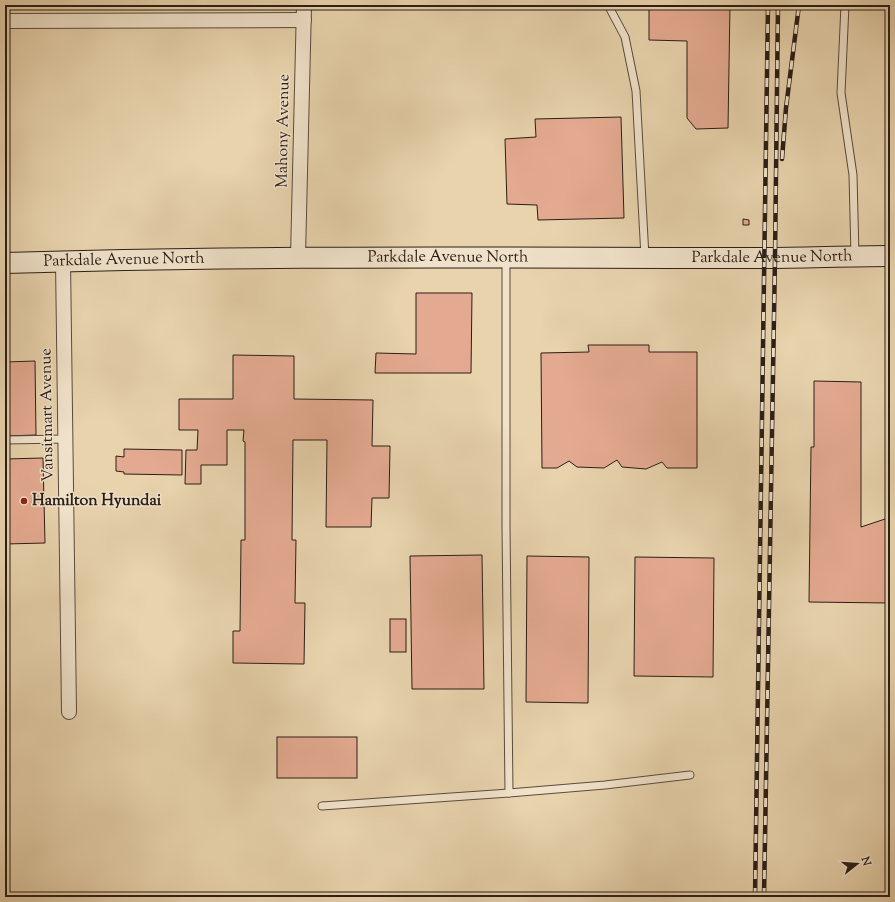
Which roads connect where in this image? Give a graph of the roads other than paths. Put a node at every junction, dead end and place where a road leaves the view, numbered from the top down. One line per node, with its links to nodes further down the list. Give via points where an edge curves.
1 (304, 5): 4 (street, Mahony Avenue)
2 (608, 5): 10 (lane, via 625,37 636,91)
3 (845, 5): 6 (lane, via 841,93 853,175)
4 (304, 20): 5 (street); 8 (street, Mahony Avenue)
5 (5, 21)
6 (855, 256): 7 (main road, Parkdale Avenue North); 10 (main road, Parkdale Avenue North)
7 (890, 256)
8 (298, 257): 9 (main road, Parkdale Avenue North); 11 (main road, Parkdale Avenue North)
9 (506, 257): 10 (main road, Parkdale Avenue North); 17 (lane, via 506,527)
10 (645, 258)
11 (63, 261): 12 (main road, Parkdale Avenue North); 13 (street, Vansitmart Avenue)
12 (5, 263)
13 (66, 439): 14 (lane); 15 (street, Vansitmart Avenue)
14 (5, 440)
15 (70, 712)
16 (690, 775): 17 (lane)
17 (510, 793): 18 (lane)
18 (322, 806)

